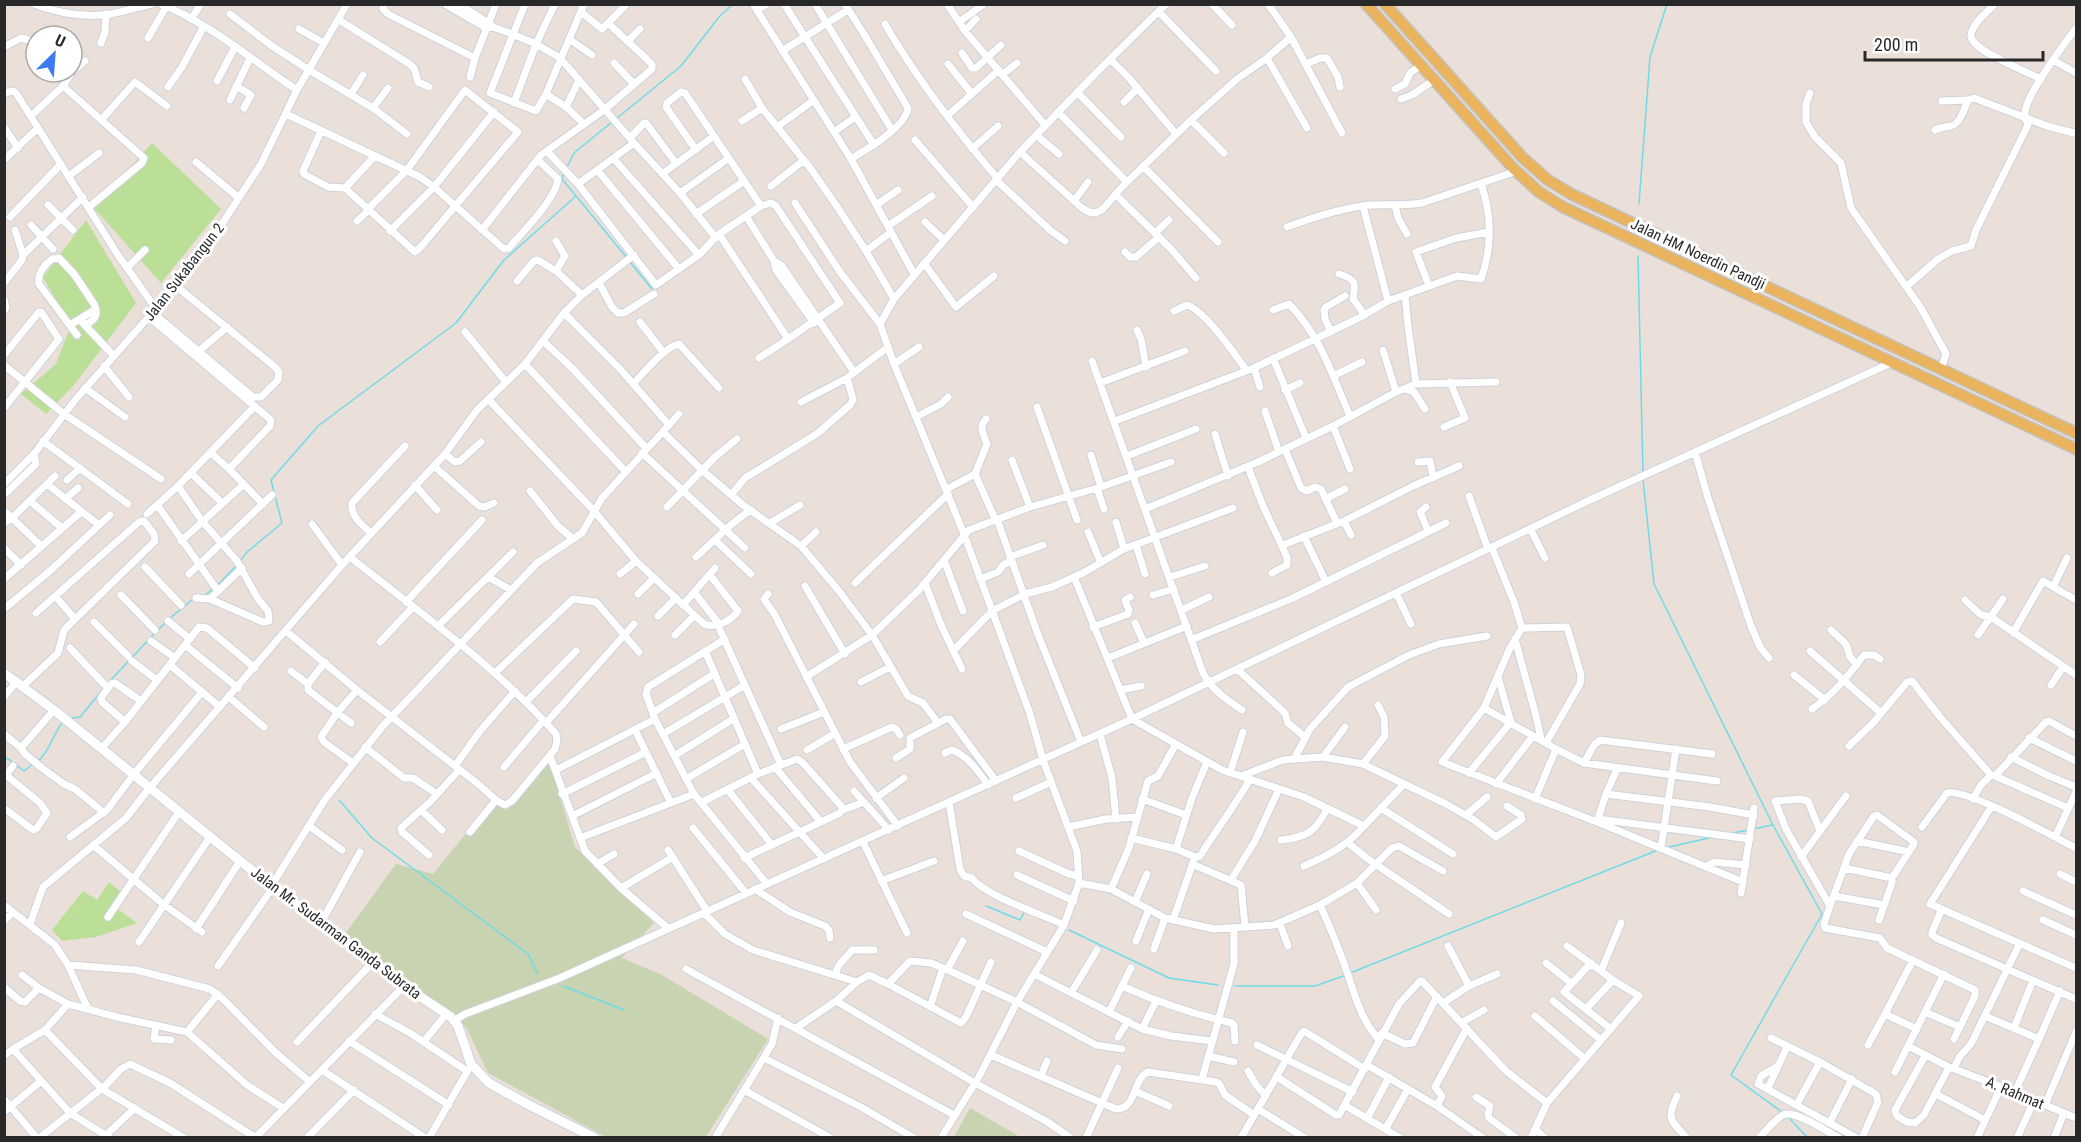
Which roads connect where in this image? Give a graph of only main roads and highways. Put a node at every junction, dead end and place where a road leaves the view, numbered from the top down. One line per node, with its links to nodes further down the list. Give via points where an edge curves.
1 (1366, 4): 4 (main road, Jalan HM Noerdin Pandji, via 1539,192 1563,207)
2 (1385, 4): 3 (main road, Jalan HM Noerdin Pandji, via 1522,157 1548,180)
3 (2076, 433)
4 (2076, 449)

